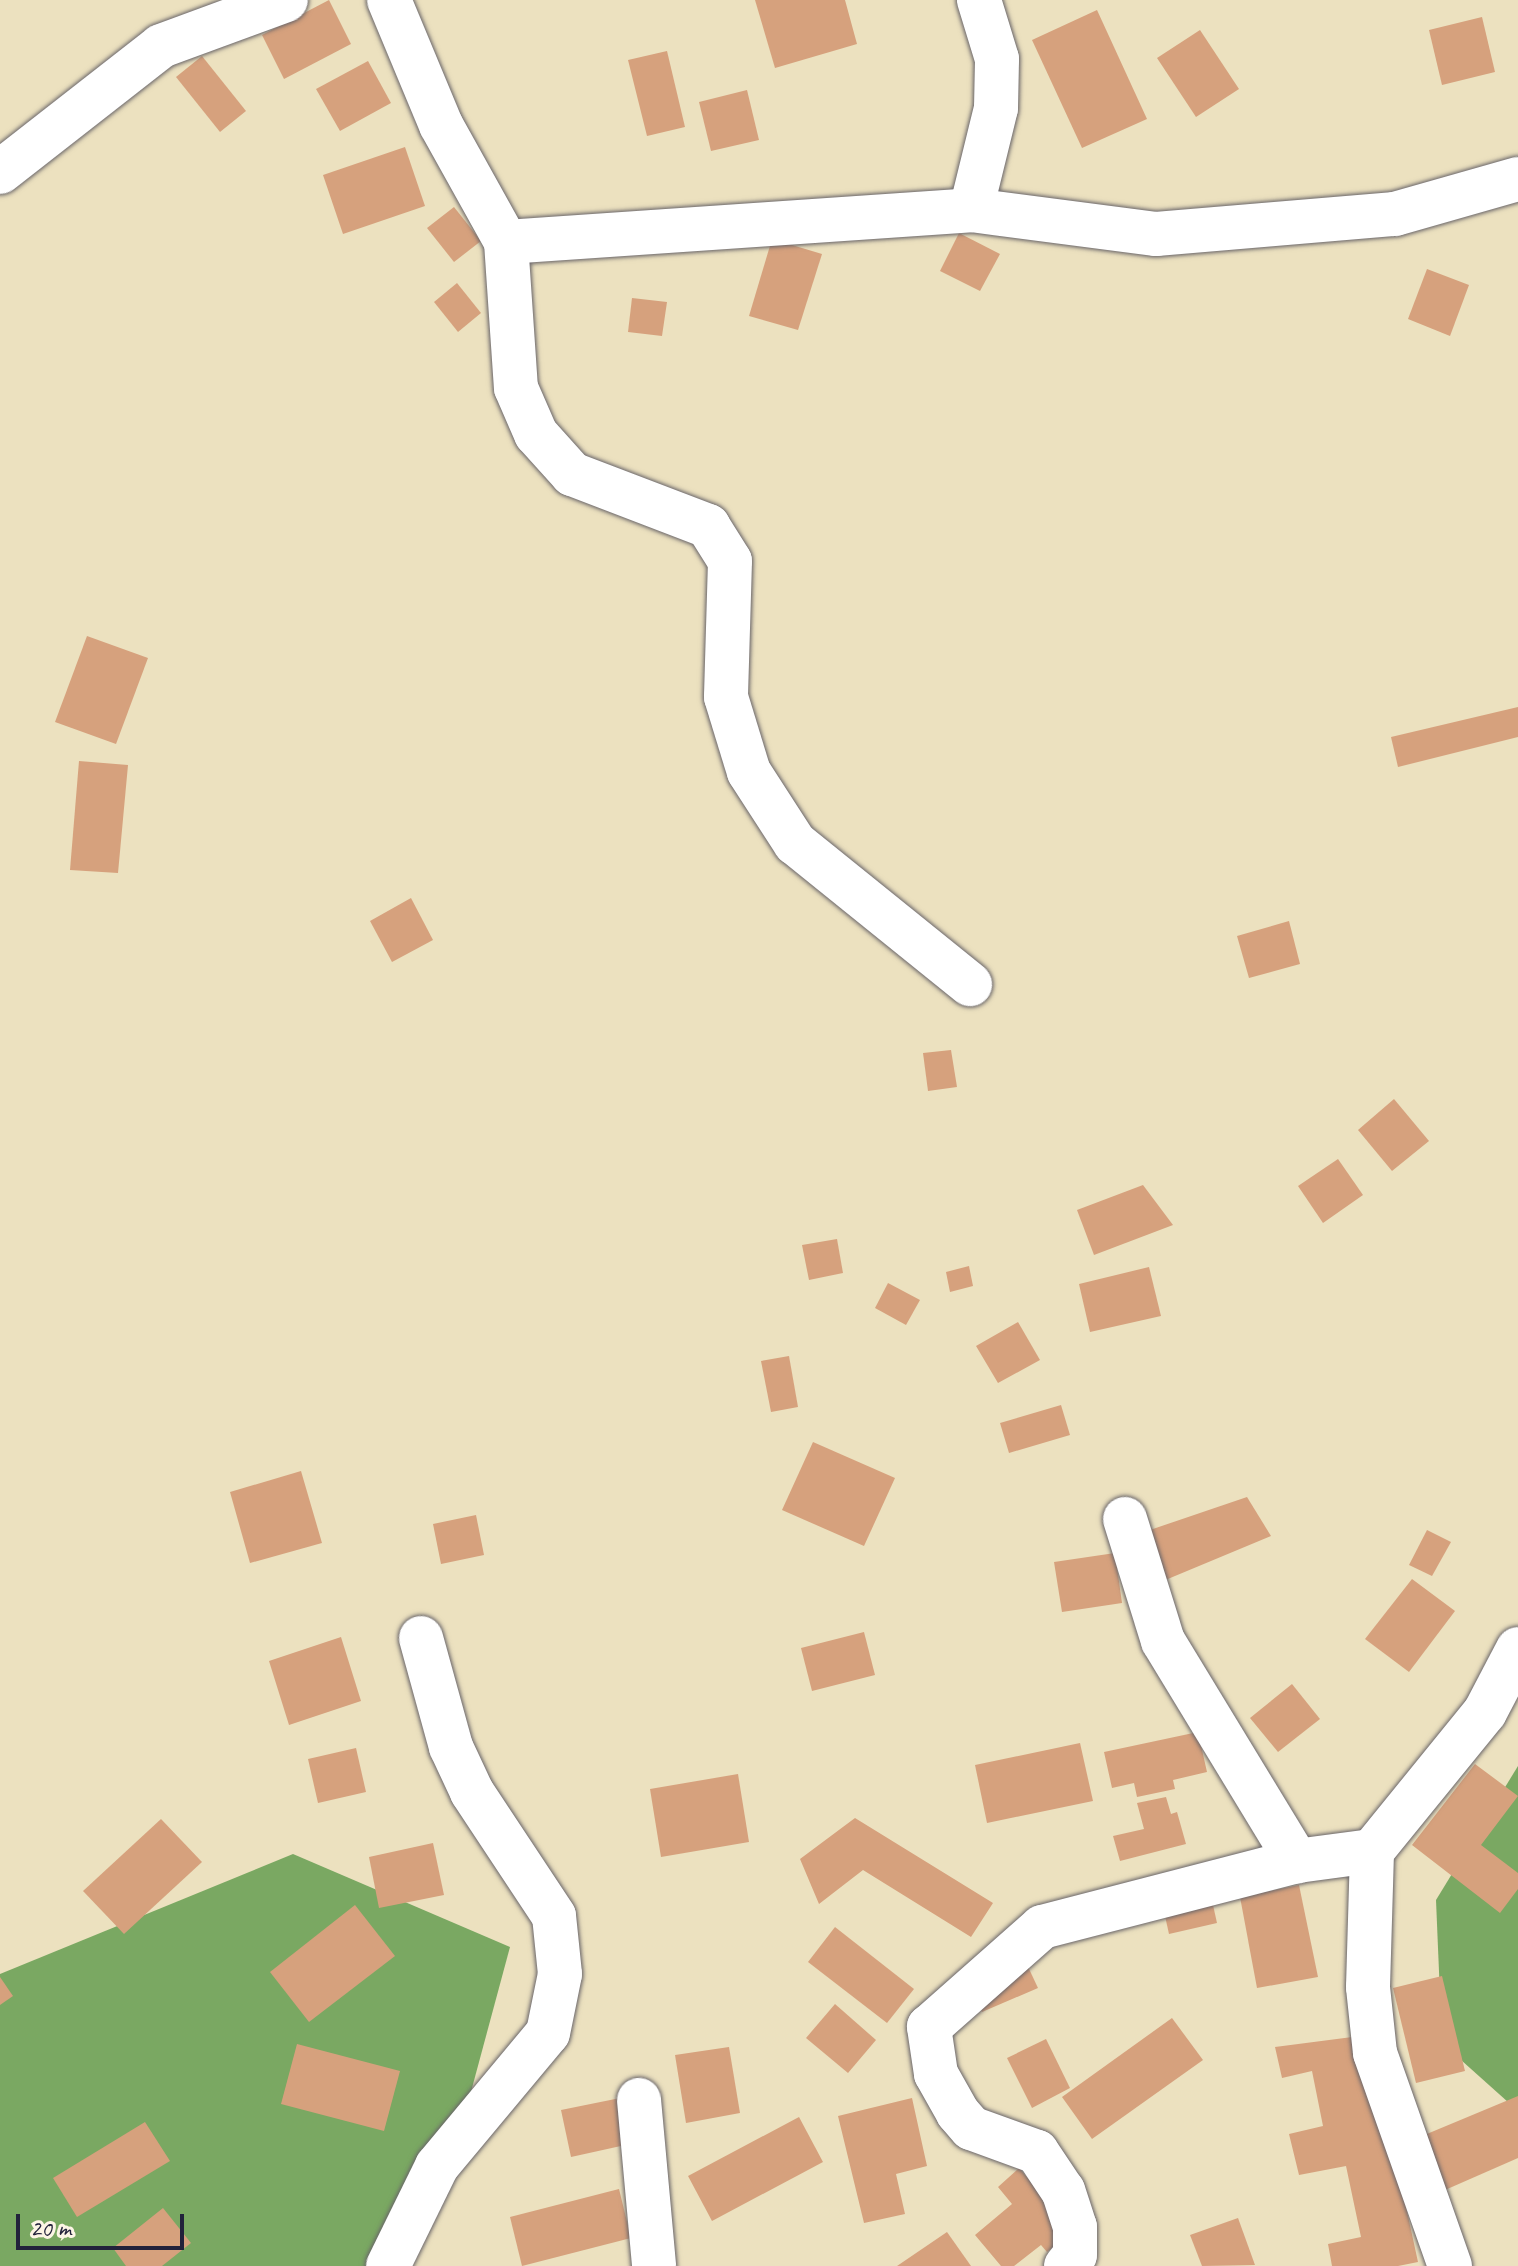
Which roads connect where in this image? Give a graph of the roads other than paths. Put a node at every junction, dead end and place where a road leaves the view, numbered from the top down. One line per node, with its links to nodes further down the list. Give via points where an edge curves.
1 (286, 0): 4 (street, via 161,46)
2 (389, 0): 7 (street, via 441,125)
3 (979, 0): 6 (street, via 997,59 996,108)
4 (0, 172)
5 (1518, 179): 6 (street, via 1395,214 1156,234)
6 (971, 210): 7 (street)
7 (506, 242): 8 (street, via 516,388 536,434 572,474 708,526 730,561 726,697 749,772 795,843)
8 (970, 984)
9 (1125, 1519): 13 (street, via 1163,1641)
10 (421, 1638): 15 (street, via 451,1747 472,1792 554,1916 560,1974 548,2033 437,2166)
11 (1518, 1649): 12 (street, via 1485,1712)
12 (1372, 1851): 13 (street); 18 (street, via 1368,1987 1375,2053)
13 (1297, 1861): 17 (street, via 1042,1927 929,2027 936,2074 958,2113 971,2128 1037,2152 1063,2191 1075,2227 1075,2255)
14 (639, 2100): 16 (street)
15 (388, 2266)
16 (654, 2266)
17 (1066, 2266)
18 (1450, 2266)

